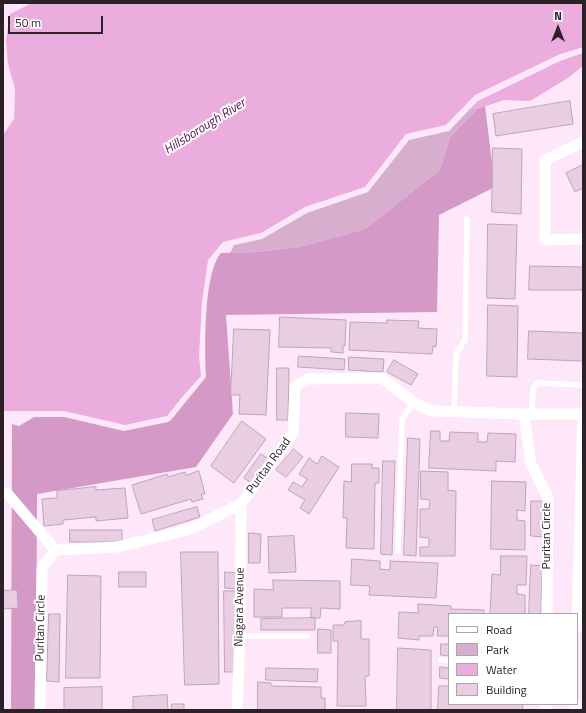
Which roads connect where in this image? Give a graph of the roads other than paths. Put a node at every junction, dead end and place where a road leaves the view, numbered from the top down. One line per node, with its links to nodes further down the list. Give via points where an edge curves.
1 (583, 142): 3 (street, via 545,160 545,240)
2 (467, 219): 6 (lane, via 465,340 456,354)
3 (583, 239)
4 (583, 385): 7 (lane, via 537,383)
5 (413, 402): 6 (street, Puritan Road, via 431,411); 10 (street, Puritan Road, via 382,378 307,379 295,387 293,433); 12 (lane, via 402,420)
6 (454, 412): 7 (street, Puritan Road)
7 (528, 414): 8 (street, Puritan Road); 14 (street, Puritan Circle, via 531,464 548,498)
8 (583, 414): 13 (street)
9 (7, 493): 11 (street)
10 (241, 504): 11 (street, Puritan Road, via 181,532 118,547); 16 (street, Niagara Avenue)
11 (54, 550): 20 (street, Puritan Circle, via 42,569)
12 (398, 551)
13 (581, 585): 15 (street)
14 (547, 613)
15 (578, 617)
16 (240, 636): 17 (lane); 21 (street, Niagara Avenue)
17 (307, 636)
18 (441, 660): 19 (lane)
19 (448, 661)
20 (40, 710)
21 (237, 710)

